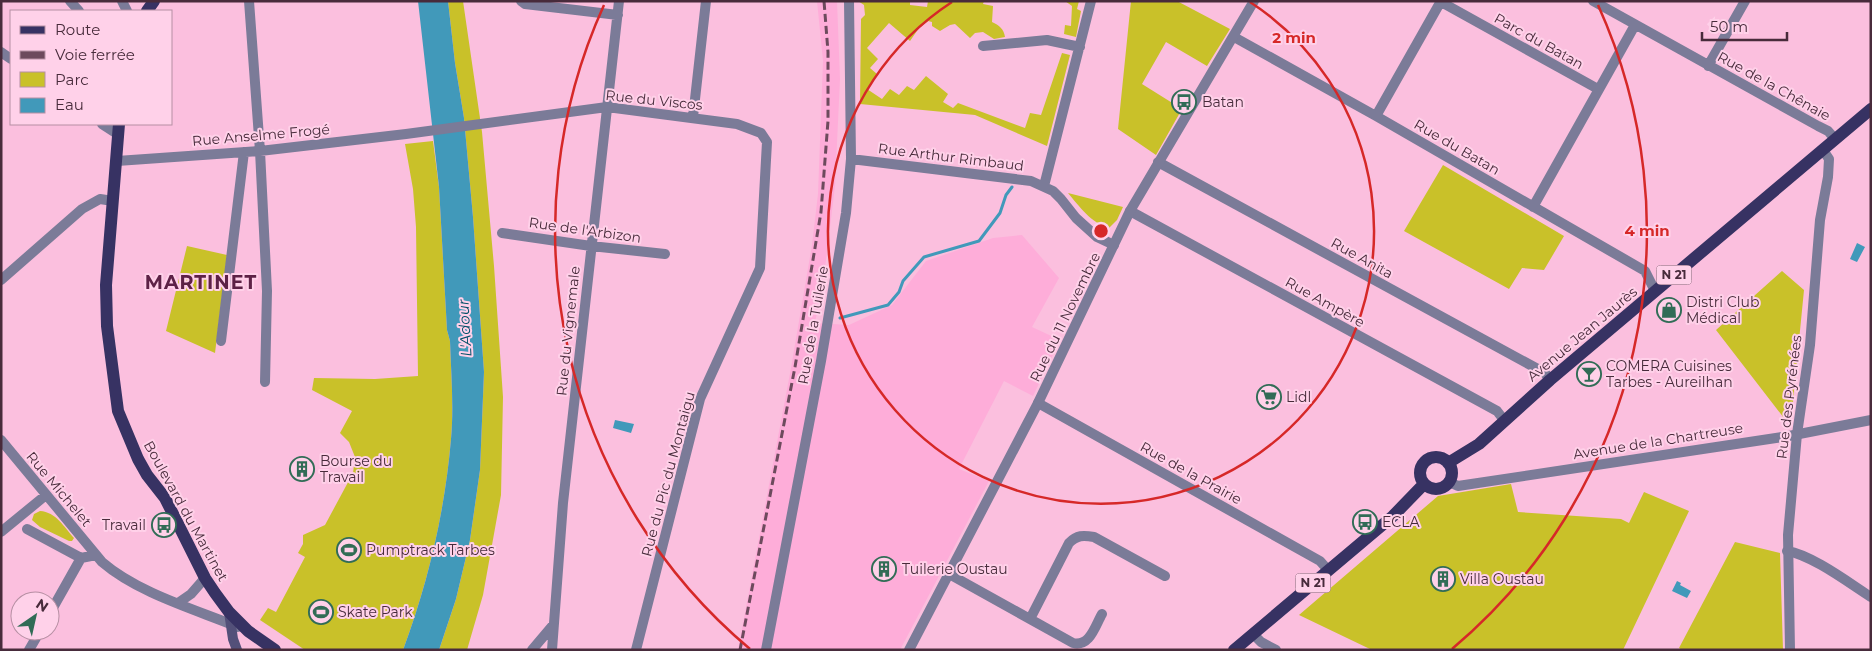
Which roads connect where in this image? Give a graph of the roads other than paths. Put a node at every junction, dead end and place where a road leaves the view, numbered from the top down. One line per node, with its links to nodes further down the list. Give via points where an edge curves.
1 (249, 1): 29 (street)
2 (521, 1): 11 (street)
3 (619, 1): 11 (street, Rue du Vignemale)
4 (706, 1): 21 (street)
5 (849, 1): 30 (street, Rue de la Tuilerie)
6 (1091, 1): 15 (street)
7 (1254, 1): 13 (street, Rue du 11 Novembre)
8 (1593, 1): 12 (street, Rue de la Chênaie)
9 (1745, 1): 16 (street)
10 (1441, 2): 17 (street, Parc du Batan); 20 (street, Parc du Batan)
11 (618, 15): 18 (street, Rue du Vignemale)
12 (1635, 25): 16 (street, Rue de la Chênaie); 17 (street)
13 (1234, 37): 20 (street, Rue du Batan); 32 (street, Rue du 11 Novembre)
14 (983, 46): 15 (street, via 1048,40)
15 (1080, 47): 33 (street)
16 (1708, 66): 26 (street, Rue de la Chênaie, via 1828,131)
17 (1598, 89): 35 (street)
18 (607, 107): 21 (street, Rue du Viscos); 25 (street, Rue du Viscos); 39 (street, Rue du Vignemale)
19 (1871, 109): 26 (main road, Avenue Jean Jaurès / N 21)
20 (1376, 116): 35 (street, Rue du Batan)
21 (693, 117): 22 (street, Rue du Viscos)
22 (737, 124): 76 (street, Rue du Pic du Montaigu, via 761,133 768,142 760,268 700,399)
23 (105, 125): 24 (street)
24 (119, 130): 31 (main road, Boulevard du Martinet)
25 (406, 134): 29 (street, Rue Anselme Frogé)
26 (1835, 139): 27 (main road, Avenue Jean Jaurès / N 21)
27 (1823, 150): 42 (main road, Avenue Jean Jaurès / N 21); 49 (street, Rue des Pyrénées, via 1829,159 1828,177 1820,220 1810,345)
28 (244, 152): 29 (street, Rue Anselme Frogé); 31 (street, Rue Anselme Frogé); 43 (street)
29 (260, 152): 45 (street, via 267,291)
30 (851, 159): 33 (street, Rue Arthur Rimbaud, via 1031,181); 77 (street, Rue de la Tuilerie, via 846,213 824,341)
31 (117, 161): 34 (main road, Boulevard du Martinet)
32 (1158, 162): 36 (street, Rue du 11 Novembre); 44 (street, Rue Anita, via 1545,373)
33 (1044, 186): 38 (street, Rue Arthur Rimbaud, via 1097,237)
34 (113, 201): 41 (street, via 100,199 82,209); 63 (main road, Boulevard du Martinet, via 106,294 108,342 118,411 138,459 166,498)
35 (1533, 207): 42 (street, Rue du Batan, via 1645,271)
36 (1130, 211): 38 (street, Rue du 11 Novembre); 47 (street, Rue Ampère, via 1497,411)
37 (502, 232): 39 (street, Rue de l'Arbizon)
38 (1114, 244): 46 (street, Rue du 11 Novembre)
39 (591, 246): 40 (street, Rue de l'Arbizon); 70 (street, Rue du Vignemale, via 563,503)
40 (665, 254)
41 (1, 280)
42 (1655, 291): 44 (main road, Avenue Jean Jaurès / N 21)
43 (221, 341)
44 (1550, 380): 47 (main road, Avenue Jean Jaurès / N 21)
45 (265, 382)
46 (1038, 403): 60 (street, Rue de la Prairie, via 1320,561); 61 (street, Rue du 11 Novembre)
47 (1504, 420): 51 (main road, Avenue Jean Jaurès / N 21, via 1478,444)
48 (1871, 420): 49 (street, Avenue de la Chartreuse)
49 (1797, 434): 52 (street, Avenue de la Chartreuse, via 1458,486); 57 (street, Rue des Pyrénées)
50 (1, 440): 54 (street, Rue Michelet)
51 (1448, 463): 52 (main road, via 1452,472); 53 (main road, via 1434,457 1425,461 1420,470)
52 (1449, 482): 53 (main road, via 1437,489)
53 (1424, 484): 60 (main road, N 21, via 1393,516)
54 (46, 496): 56 (street); 58 (street, Rue Michelet)
55 (27, 529): 59 (street)
56 (1, 532)
57 (1787, 551): 65 (street, via 1809,559); 81 (street, Rue des Pyrénées)
58 (96, 555): 59 (street); 66 (street, Rue Michelet, via 114,573 129,582)
59 (81, 558): 64 (street)
60 (1328, 570): 71 (main road, N 21)
61 (949, 574): 69 (street); 78 (street, Rue du 11 Novembre)
62 (1165, 576): 69 (street, via 1094,537 1075,537)
63 (205, 578): 66 (street); 68 (main road, Boulevard du Martinet)
64 (60, 595)
65 (1871, 597)
66 (178, 603): 68 (street, Rue Michelet)
67 (1102, 614): 69 (street, via 1088,639 1078,644)
68 (230, 618): 72 (main road, Boulevard du Martinet); 73 (main road, Boulevard du Martinet)
69 (1030, 619)
70 (554, 624): 74 (street); 75 (street, Rue du Vignemale)
71 (1253, 634): 79 (main road, N 21); 80 (street)
72 (270, 648)
73 (237, 650)
74 (532, 650)
75 (552, 650)
76 (636, 650)
77 (766, 650)
78 (909, 650)
79 (1234, 650)
80 (1276, 650)
81 (1790, 650)

